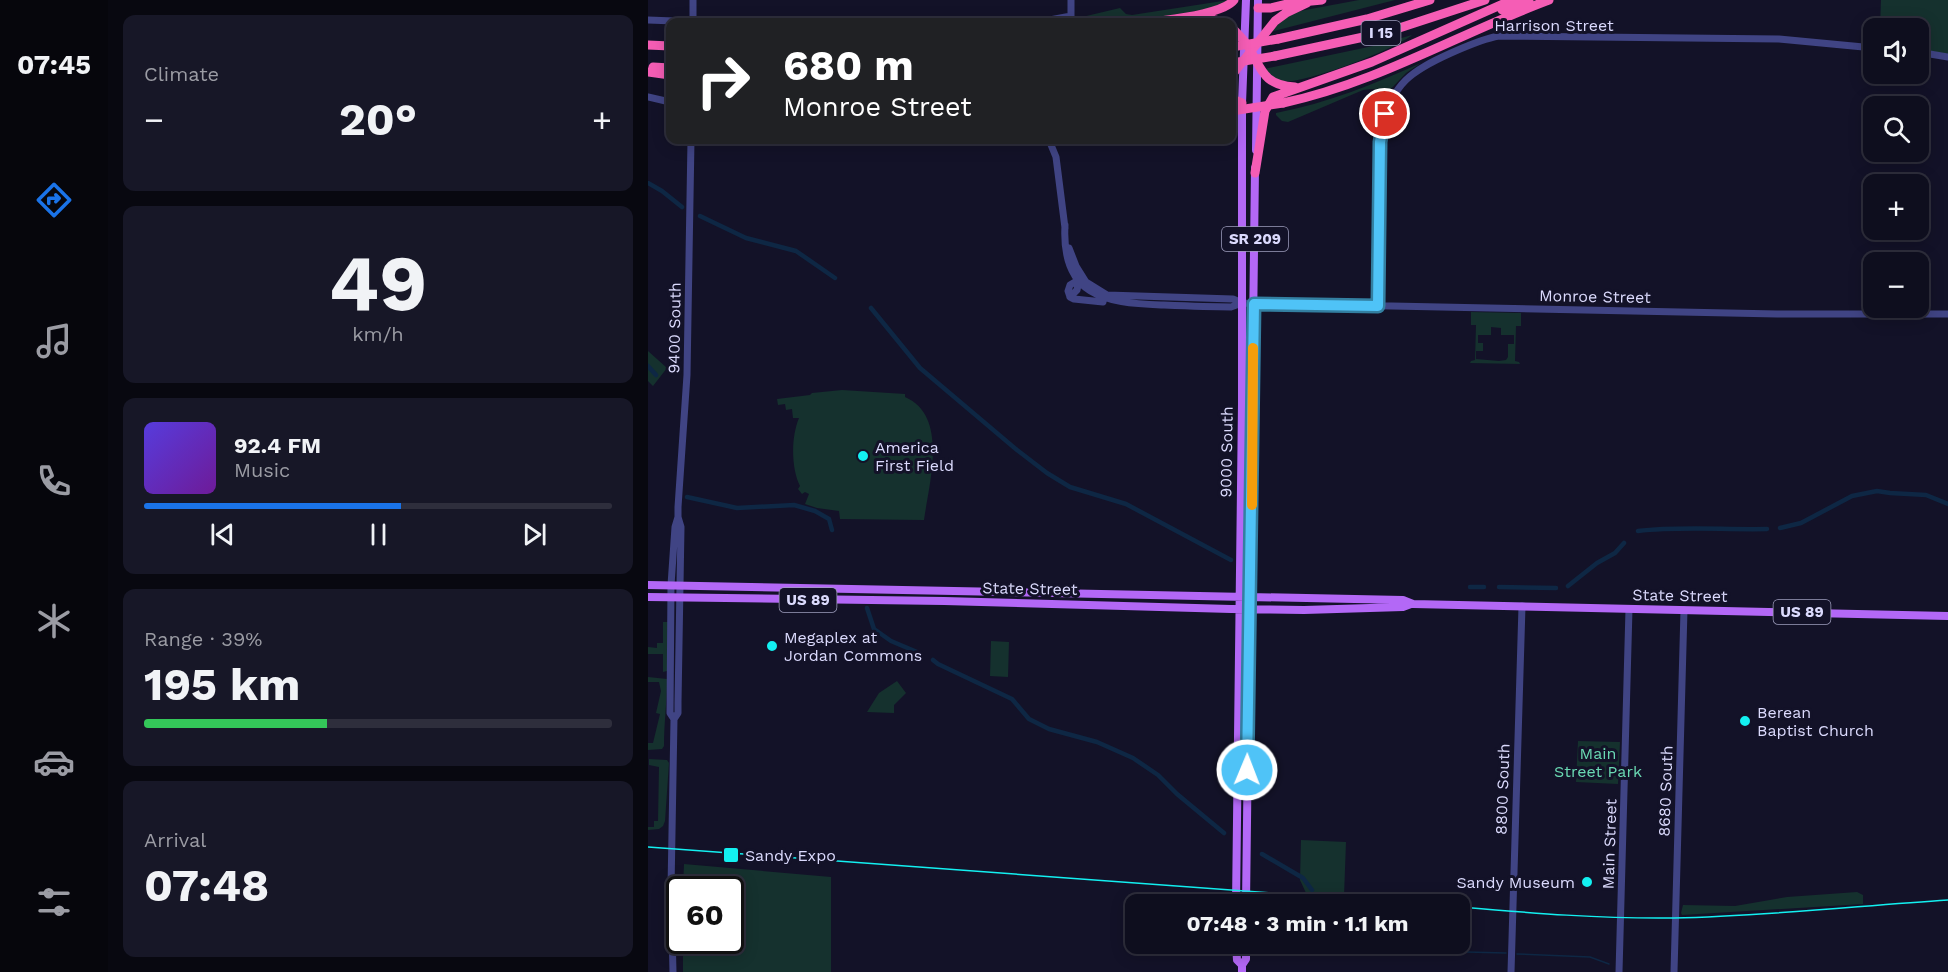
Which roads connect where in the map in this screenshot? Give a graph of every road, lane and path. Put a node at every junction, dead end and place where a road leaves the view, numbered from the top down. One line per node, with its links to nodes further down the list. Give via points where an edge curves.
1 (693, 0): 16 (street)
2 (1071, 0): 17 (street, via 1071,16)
3 (1234, 0): 18 (highway, via 1220,10)
4 (1246, 0): 24 (main road, 9000 South / SR 209)
5 (1272, 0): 14 (highway)
6 (1322, 0): 12 (highway)
7 (1430, 0): 27 (highway, I 15, bridge, via 1367,19)
8 (1485, 0): 34 (highway, I 15, bridge, via 1387,32)
9 (1512, 0): 15 (highway)
10 (1529, 0): 15 (highway)
11 (1549, 0): 45 (highway, bridge, via 1363,80 1283,104)
12 (1307, 3): 14 (highway); 25 (highway, via 1280,16)
13 (1258, 4): 14 (highway, via 1271,8); 25 (main road, 9000 South / SR 209)
14 (1284, 4)
15 (1476, 15): 40 (highway, via 1372,62)
16 (693, 18)
17 (1060, 18)
18 (1179, 18)
19 (1192, 18): 20 (highway)
20 (1208, 18)
21 (648, 20): 22 (street)
22 (666, 21)
23 (1236, 32): 24 (highway)
24 (1245, 41): 30 (highway); 33 (main road, 9000 South / SR 209)
25 (1257, 41): 30 (highway); 35 (main road, 9000 South / SR 209)
26 (648, 45): 28 (highway)
27 (1236, 45)
28 (666, 46)
29 (1863, 47): 55 (street, Harrison Street, via 1782,39 1499,36 1473,43 1420,68 1396,91 1382,127)
30 (1250, 51): 33 (highway); 35 (highway)
31 (1929, 54): 32 (street)
32 (1948, 57)
33 (1244, 60): 38 (highway); 44 (main road, 9000 South / SR 209)
34 (1236, 62)
35 (1257, 62): 40 (highway, via 1264,75 1276,84); 48 (main road, 9000 South / SR 209)
36 (666, 68): 37 (highway)
37 (648, 70): 39 (highway)
38 (1236, 70)
39 (666, 74)
40 (1300, 87): 48 (highway, via 1268,103)
41 (648, 97): 42 (street)
42 (666, 101)
43 (1236, 101): 44 (highway)
44 (1242, 103): 52 (main road, 9000 South / SR 209)
45 (1236, 110)
46 (691, 144): 58 (street, 9400 South, via 687,375)
47 (1051, 144): 49 (street, via 1056,157)
48 (1255, 173): 54 (main road, 9000 South / SR 209)
49 (1065, 225): 50 (street, via 1067,257); 51 (street, via 1079,272)
50 (1079, 282): 51 (street); 53 (street, Monroe Street, via 1096,296); 53 (street, via 1070,297 1074,299)
51 (1107, 296): 52 (street, Monroe Street, via 1233,299)
52 (1242, 303): 53 (street, Monroe Street, via 1233,307); 54 (street, Monroe Street); 60 (main road, 9000 South / SR 209)
53 (1126, 304)
54 (1254, 304): 55 (street, Monroe Street); 61 (main road, 9000 South / SR 209)
55 (1378, 306): 56 (street, Monroe Street)
56 (1948, 314)
57 (648, 585): 58 (main road, State Street / US 89)
58 (676, 585): 60 (main road, State Street / US 89); 62 (street, 9400 South)
59 (648, 597): 62 (main road, State Street / US 89)
60 (1239, 597): 61 (main road, State Street / US 89); 65 (main road, 9000 South / SR 209)
61 (1250, 597): 63 (main road, State Street / US 89, via 1403,600); 66 (main road, 9000 South / SR 209)
62 (676, 598): 65 (main road, State Street / US 89); 78 (street, 9400 South, via 670,713 674,719)
63 (1411, 604): 64 (main road, State Street / US 89); 66 (main road, State Street / US 89)
64 (1522, 606): 67 (main road, State Street / US 89); 79 (street, 8800 South)
65 (1239, 609): 66 (main road, State Street / US 89); 70 (main road, 9000 South / SR 209)
66 (1249, 609): 71 (main road, 9000 South / SR 209)
67 (1629, 609): 68 (main road, State Street / US 89); 80 (street, Main Street)
68 (1684, 610): 69 (main road, State Street / US 89); 81 (street, 8680 South)
69 (1948, 616)
70 (1238, 746): 71 (main road, via 1243,750); 73 (main road, 9000 South / SR 209)
71 (1247, 792): 72 (main road, 9000 South / SR 209)
72 (1247, 853): 73 (main road); 75 (main road, 9000 South / SR 209)
73 (1236, 877): 74 (main road, 9000 South / SR 209)
74 (1236, 894)
75 (1246, 894)
76 (1237, 954): 77 (main road)
77 (1242, 968)
78 (673, 972)
79 (1511, 972)
80 (1619, 972)
81 (1674, 972)

